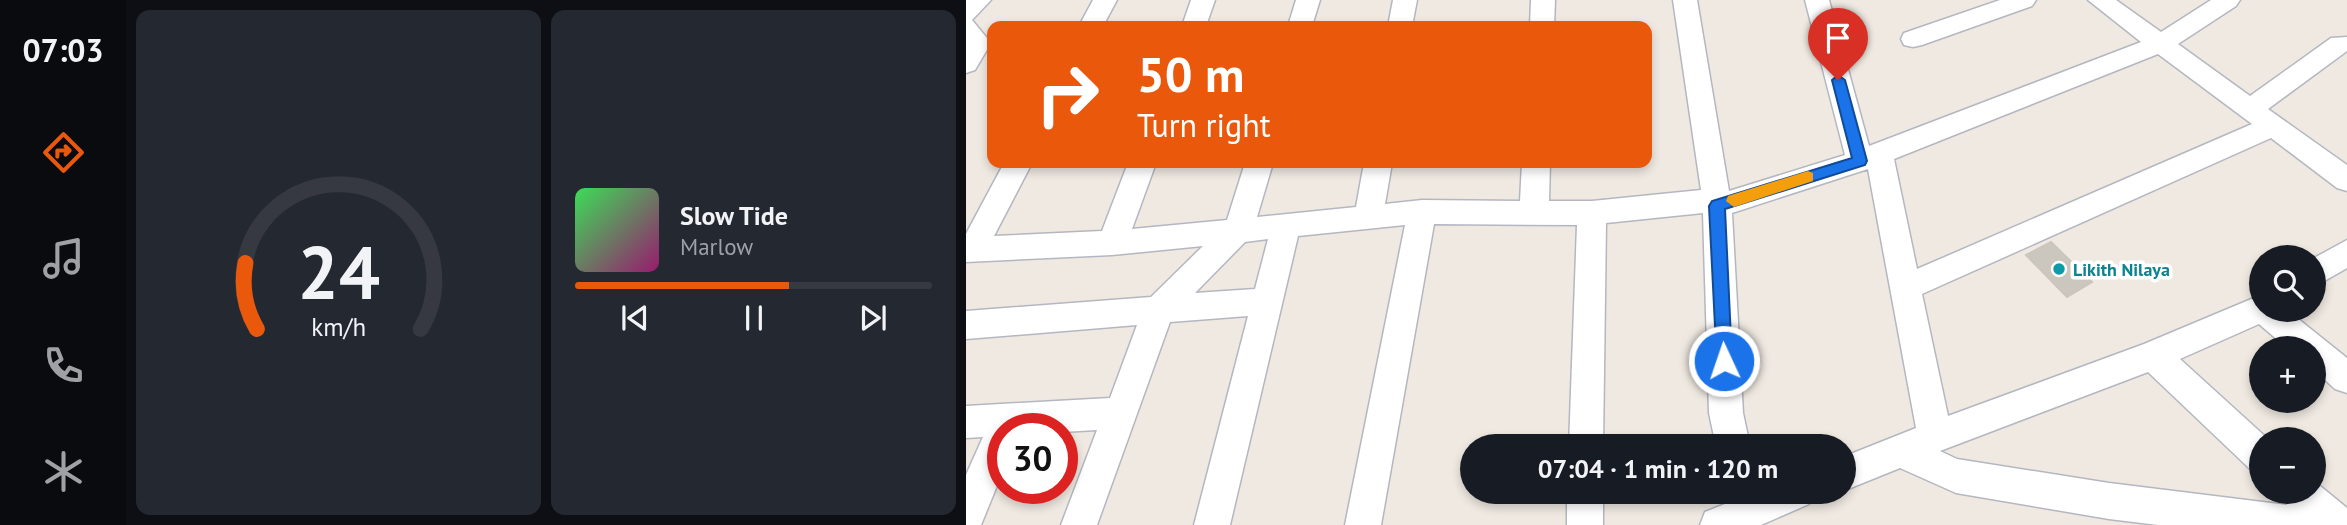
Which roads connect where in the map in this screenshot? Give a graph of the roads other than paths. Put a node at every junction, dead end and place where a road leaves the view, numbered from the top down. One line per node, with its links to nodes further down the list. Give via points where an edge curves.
1 (979, 0): 12 (street)
2 (1105, 0): 13 (street)
3 (1203, 0): 14 (street)
4 (1308, 0): 15 (street)
5 (1405, 0): 16 (street)
6 (1543, 0): 17 (street)
7 (1685, 0): 32 (street)
8 (1817, 0): 25 (street)
9 (2024, 0): 19 (street)
10 (2100, 0): 20 (street)
11 (2228, 0): 20 (street)
12 (966, 14)
13 (1094, 21)
14 (1196, 21)
15 (1302, 21)
16 (1401, 21)
17 (1542, 21)
18 (966, 27): 22 (street, via 979,43)
19 (1913, 39)
20 (2160, 44): 23 (street); 25 (street)
21 (2340, 44): 23 (street)
22 (966, 64)
23 (2250, 109): 24 (street)
24 (2273, 126): 31 (street); 43 (street)
25 (1869, 157): 32 (street); 43 (street)
26 (1015, 168): 40 (street)
27 (1140, 168): 39 (street)
28 (1257, 168): 38 (street)
29 (1377, 168): 36 (street)
30 (1536, 168): 35 (street)
31 (2347, 180)
32 (1716, 203): 34 (street); 58 (street)
33 (1422, 212): 35 (street); 36 (street); 72 (street)
34 (1591, 213): 35 (street); 57 (street)
35 (1534, 214)
36 (1368, 218): 37 (street)
37 (1285, 228): 38 (street); 44 (street)
38 (1238, 230): 39 (street); 45 (street)
39 (1112, 243): 40 (street)
40 (969, 250)
41 (2347, 252): 42 (street)
42 (2326, 266)
43 (1904, 288): 59 (street)
44 (1268, 300): 45 (street); 71 (street)
45 (1159, 309): 48 (street); 53 (street)
46 (2249, 314): 50 (street)
47 (2278, 322): 49 (street)
48 (966, 325)
49 (2295, 336)
50 (2153, 355): 59 (street); 60 (street)
51 (2326, 362): 52 (street)
52 (2347, 379)
53 (1119, 413): 54 (street); 70 (street)
54 (1078, 418)
55 (966, 422): 56 (street)
56 (987, 424)
57 (1586, 434)
58 (1730, 434)
59 (1935, 438): 61 (street)
60 (2249, 446)
61 (1900, 451): 63 (street); 69 (street, via 1956,476)
62 (987, 467): 68 (street)
63 (1856, 469)
64 (1585, 504): 73 (street)
65 (1754, 504): 67 (street)
66 (2314, 504): 75 (street)
67 (1736, 509)
68 (966, 517)
69 (2208, 518): 74 (street)
70 (1079, 525)
71 (1212, 525)
72 (1363, 525)
73 (1585, 525)
74 (2301, 525)
75 (2339, 525)

